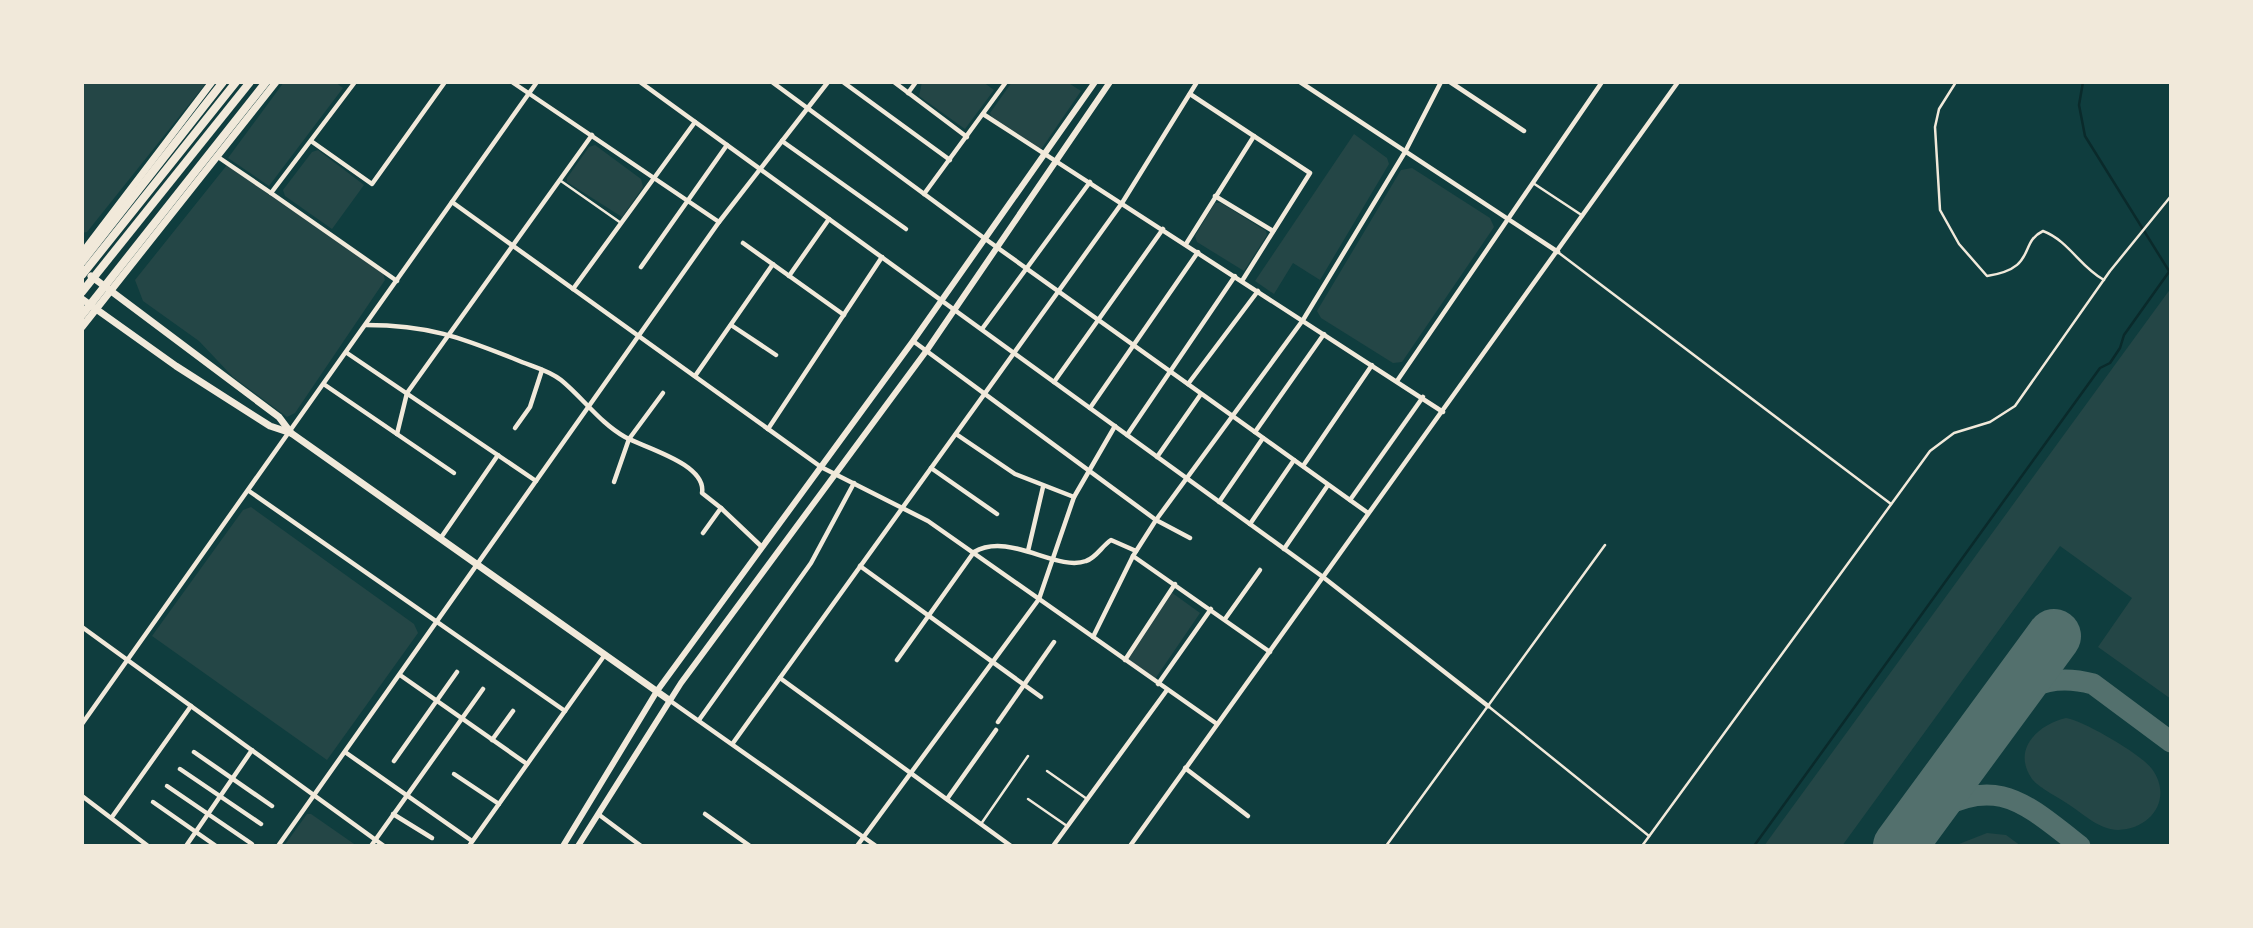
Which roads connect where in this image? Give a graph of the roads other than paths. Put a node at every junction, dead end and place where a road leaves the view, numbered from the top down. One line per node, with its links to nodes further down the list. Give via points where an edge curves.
1 (212, 82): 72 (main road)
2 (223, 82): 74 (highway)
3 (236, 82): 78 (highway)
4 (250, 82): 87 (highway)
5 (266, 82): 84 (highway)
6 (276, 82): 42 (main road)
7 (355, 82): 37 (street)
8 (445, 82): 37 (street, via 372,184)
9 (512, 82): 27 (street)
10 (537, 82): 27 (street)
11 (640, 82): 32 (street)
12 (772, 82): 30 (street)
13 (828, 82): 30 (street)
14 (843, 82): 43 (street)
15 (894, 82): 28 (street)
16 (916, 82): 28 (street)
17 (1006, 82): 31 (street)
18 (1095, 82): 41 (street)
19 (1110, 82): 44 (street)
20 (1197, 82): 29 (street)
21 (1300, 82): 40 (street)
22 (1441, 82): 40 (street)
23 (1451, 82): 33 (street)
24 (1602, 82): 49 (street)
25 (1678, 82): 57 (street)
26 (1956, 82): 81 (lane, via 1939,109 1935,127 1940,211 1959,244 1984,275 2000,274 2022,263 2043,231)
27 (529, 93): 34 (street); 55 (street)
28 (908, 93): 36 (street)
29 (1190, 94): 35 (street); 56 (street)
30 (808, 109): 38 (street); 51 (street)
31 (984, 114): 36 (street); 41 (street)
32 (695, 122): 39 (street); 46 (street)
33 (1524, 131)
34 (592, 135): 46 (street); 47 (street)
35 (1254, 136): 52 (street); 64 (street, via 1310,173)
36 (967, 137): 43 (street)
37 (311, 141): 50 (street)
38 (782, 141): 45 (street); 62 (street)
39 (727, 145): 45 (street); 54 (street)
40 (1405, 152): 59 (street); 96 (street)
41 (1045, 155): 44 (street); 65 (street)
42 (218, 158): 50 (street); 84 (main road)
43 (950, 160): 51 (street)
44 (1057, 161): 48 (street); 69 (street)
45 (760, 169): 58 (street); 60 (street)
46 (654, 178): 54 (street); 61 (street)
47 (560, 180): 61 (lane); 68 (street)
48 (1090, 182): 56 (street); 77 (street)
49 (1533, 183): 57 (lane); 59 (street)
50 (271, 193): 82 (street)
51 (924, 194): 65 (street)
52 (1215, 196): 64 (street); 67 (street)
53 (2171, 196): 81 (lane)
54 (688, 201): 60 (street); 76 (street)
55 (452, 202): 68 (street); 82 (street)
56 (1122, 203): 63 (street); 88 (street)
57 (1583, 217): 71 (street)
58 (830, 219): 73 (street); 79 (street)
59 (1508, 219): 71 (street); 114 (street)
60 (719, 222): 103 (street)
61 (621, 223): 85 (street)
62 (906, 229)
63 (1163, 229): 67 (street); 95 (street)
64 (1273, 231): 83 (street)
65 (984, 238): 69 (street); 90 (street)
66 (743, 243): 75 (street)
67 (1186, 244): 70 (street)
68 (512, 246): 85 (street); 101 (street)
69 (997, 248): 77 (street); 92 (street)
70 (1198, 252): 80 (street); 105 (street)
71 (1558, 252): 125 (street); 156 (lane)
72 (82, 253)
73 (882, 257): 90 (street); 94 (street)
74 (82, 262)
75 (773, 264): 79 (street); 98 (street)
76 (641, 267)
77 (1027, 269): 88 (street); 100 (street)
78 (82, 272): 84 (main road)
79 (789, 276): 94 (street)
80 (1235, 276): 83 (street); 112 (street)
81 (2104, 280): 156 (lane, via 2015,406 1990,422 1940,441)
82 (397, 281): 97 (street)
83 (1242, 281): 86 (street)
84 (109, 288): 91 (highway); 131 (main road, via 279,417)
85 (573, 289): 103 (street)
86 (1258, 290): 96 (street); 116 (street)
87 (82, 292)
88 (1058, 292): 95 (street); 107 (street)
89 (82, 299): 91 (main road)
90 (941, 299): 92 (street); 104 (street)
91 (94, 307): 93 (highway); 99 (main road); 131 (main road, via 259,418)
92 (954, 309): 100 (street); 106 (street)
93 (82, 314)
94 (844, 315): 129 (street)
95 (1098, 320): 105 (street); 115 (street)
96 (1303, 320): 102 (street); 126 (street)
97 (365, 325): 101 (street, via 407,325); 108 (street)
98 (731, 325): 109 (street); 113 (street)
99 (82, 327)
100 (982, 330): 107 (street)
101 (451, 334): 111 (street); 119 (street)
102 (1324, 334): 110 (street); 130 (street)
103 (638, 335): 113 (street); 123 (street)
104 (913, 341): 106 (street); 140 (street)
105 (1133, 345): 112 (street); 124 (street)
106 (927, 350): 118 (street); 145 (street)
107 (1013, 352): 115 (street); 118 (street)
108 (347, 353): 117 (street); 119 (street)
109 (776, 355)
110 (1373, 365): 114 (street); 141 (street)
111 (542, 370): 123 (street, via 563,381); 128 (street, via 530,407)
112 (1170, 371): 116 (street); 134 (street)
113 (695, 376): 129 (street)
114 (1397, 381): 122 (street)
115 (1054, 382): 124 (street)
116 (1188, 384): 121 (street)
117 (325, 385): 131 (street); 132 (street)
118 (985, 391): 133 (street); 143 (street)
119 (407, 393): 132 (street); 137 (street)
120 (663, 393): 136 (street)
121 (1201, 394): 126 (street); 138 (street)
122 (1423, 397): 125 (street); 154 (street)
123 (588, 407): 136 (street); 147 (street)
124 (1090, 408): 127 (street)
125 (1443, 412): 159 (street)
126 (1233, 416): 130 (street); 146 (street)
127 (1115, 426): 134 (street); 143 (street)
128 (515, 428)
129 (768, 429): 140 (street)
130 (1255, 432): 135 (street)
131 (291, 433): 152 (street); 165 (main road)
132 (397, 434): 144 (street)
133 (956, 434): 142 (street); 151 (street, via 1014,474)
134 (1127, 435): 138 (street)
135 (1263, 438): 139 (street); 155 (street)
136 (629, 439): 148 (street); 158 (street, via 676,459 700,478 702,493)
137 (498, 455): 147 (street); 165 (street)
138 (1157, 457): 146 (street)
139 (1294, 460): 141 (street); 162 (street)
140 (821, 467): 145 (street); 167 (street)
141 (1303, 467): 150 (street)
142 (931, 468): 157 (street); 160 (street)
143 (1090, 469): 153 (street); 161 (street)
144 (454, 473)
145 (835, 474): 149 (street); 201 (street)
146 (1187, 479): 155 (street); 161 (street)
147 (536, 481): 174 (street)
148 (614, 482)
149 (854, 483): 157 (street); 208 (street, via 811,563)
150 (1328, 485): 154 (street); 168 (street)
151 (1043, 487): 153 (street); 169 (street)
152 (249, 491): 182 (street); 188 (street)
153 (1074, 497): 172 (street)
154 (1350, 500): 159 (street)
155 (1219, 502): 162 (street)
156 (1892, 504): 248 (lane)
157 (903, 507): 170 (street); 173 (street)
158 (721, 508): 163 (street); 167 (street)
159 (1368, 513): 176 (street)
160 (997, 514)
161 (1156, 520): 164 (street); 171 (street)
162 (1250, 524): 168 (street)
163 (703, 533)
164 (1190, 538)
165 (439, 540): 174 (main road)
166 (1605, 545): 204 (lane)
167 (762, 547): 199 (street)
168 (1284, 549): 176 (street)
169 (1028, 551): 170 (street, via 987,546); 172 (street)
170 (974, 552): 178 (street); 180 (street)
171 (1134, 553): 172 (street, via 1111,540 1084,562); 177 (street); 184 (street)
172 (1054, 558): 178 (street)
173 (860, 566): 180 (street); 194 (street)
174 (477, 567): 182 (street); 187 (main road)
175 (1260, 570): 181 (street)
176 (1323, 577): 186 (street); 204 (street)
177 (1175, 584): 179 (street); 190 (street)
178 (1040, 599): 184 (street); 191 (street)
179 (1211, 609): 181 (street); 195 (street)
180 (928, 616): 189 (street); 191 (street)
181 (1225, 619): 186 (street)
182 (437, 623): 193 (street); 206 (street)
183 (82, 627): 188 (street)
184 (1093, 637): 190 (street)
185 (1054, 642): 196 (street)
186 (1270, 652): 211 (street)
187 (604, 656): 199 (main road); 206 (street)
188 (128, 660): 203 (street); 210 (street)
189 (897, 660)
190 (1125, 660): 195 (street)
191 (992, 662): 196 (street); 224 (street)
192 (457, 671): 202 (street)
193 (400, 676): 202 (street); 217 (street)
194 (779, 678): 214 (street); 224 (street)
195 (1158, 684): 198 (street)
196 (1024, 685): 200 (street); 209 (street)
197 (483, 689): 207 (street)
198 (1167, 690): 211 (street); 234 (street)
199 (657, 691): 201 (main road); 260 (street)
200 (1041, 697)
201 (669, 700): 208 (street); 240 (street)
202 (436, 701): 207 (street); 219 (street)
203 (191, 706): 215 (street); 243 (street)
204 (1488, 706): 248 (lane); 269 (lane)
205 (513, 711): 213 (street)
206 (565, 711): 220 (street)
207 (462, 719): 213 (street); 228 (street)
208 (699, 720): 214 (street)
209 (998, 722)
210 (82, 724)
211 (1217, 724): 222 (street)
212 (996, 730): 232 (street)
213 (492, 740): 220 (street)
214 (733, 743): 249 (street)
215 (252, 750): 226 (street); 230 (street)
216 (194, 752): 226 (street)
217 (345, 752): 228 (street); 230 (street)
218 (1028, 756): 245 (lane)
219 (394, 761)
220 (527, 764): 236 (street)
221 (180, 768): 231 (street)
222 (1185, 768): 242 (street); 268 (street)
223 (1047, 771): 234 (lane)
224 (910, 772): 232 (street); 249 (street)
225 (454, 774): 236 (street)
226 (232, 779): 231 (street); 237 (street)
227 (167, 786): 238 (street)
228 (406, 794): 239 (street); 253 (street)
229 (82, 796): 243 (street)
230 (315, 796): 251 (street); 257 (street)
231 (220, 797): 238 (street); 244 (street)
232 (947, 799): 245 (street)
233 (1028, 799): 246 (lane)
234 (1087, 799): 246 (street)
235 (153, 802): 247 (street)
236 (499, 804): 253 (street)
237 (272, 806)
238 (208, 813): 247 (street); 252 (street)
239 (393, 814): 250 (street); 251 (street)
240 (598, 814): 261 (street); 262 (street)
241 (705, 814): 263 (street)
242 (1248, 816)
243 (112, 817): 254 (street)
244 (261, 824)
245 (981, 824): 266 (street)
246 (1067, 826): 267 (street)
247 (196, 832): 255 (street); 256 (street)
248 (1649, 836): 270 (lane)
249 (863, 837): 264 (street); 265 (street)
250 (432, 838)
251 (375, 839): 258 (street); 259 (street)
252 (252, 844)
253 (470, 844)
254 (148, 846)
255 (186, 846)
256 (216, 846)
257 (278, 846)
258 (371, 846)
259 (384, 846)
260 (563, 846)
261 (579, 846)
262 (641, 846)
263 (750, 846)
264 (857, 846)
265 (876, 846)
266 (1010, 846)
267 (1053, 846)
268 (1130, 846)
269 (1386, 846)
270 (1642, 846)

